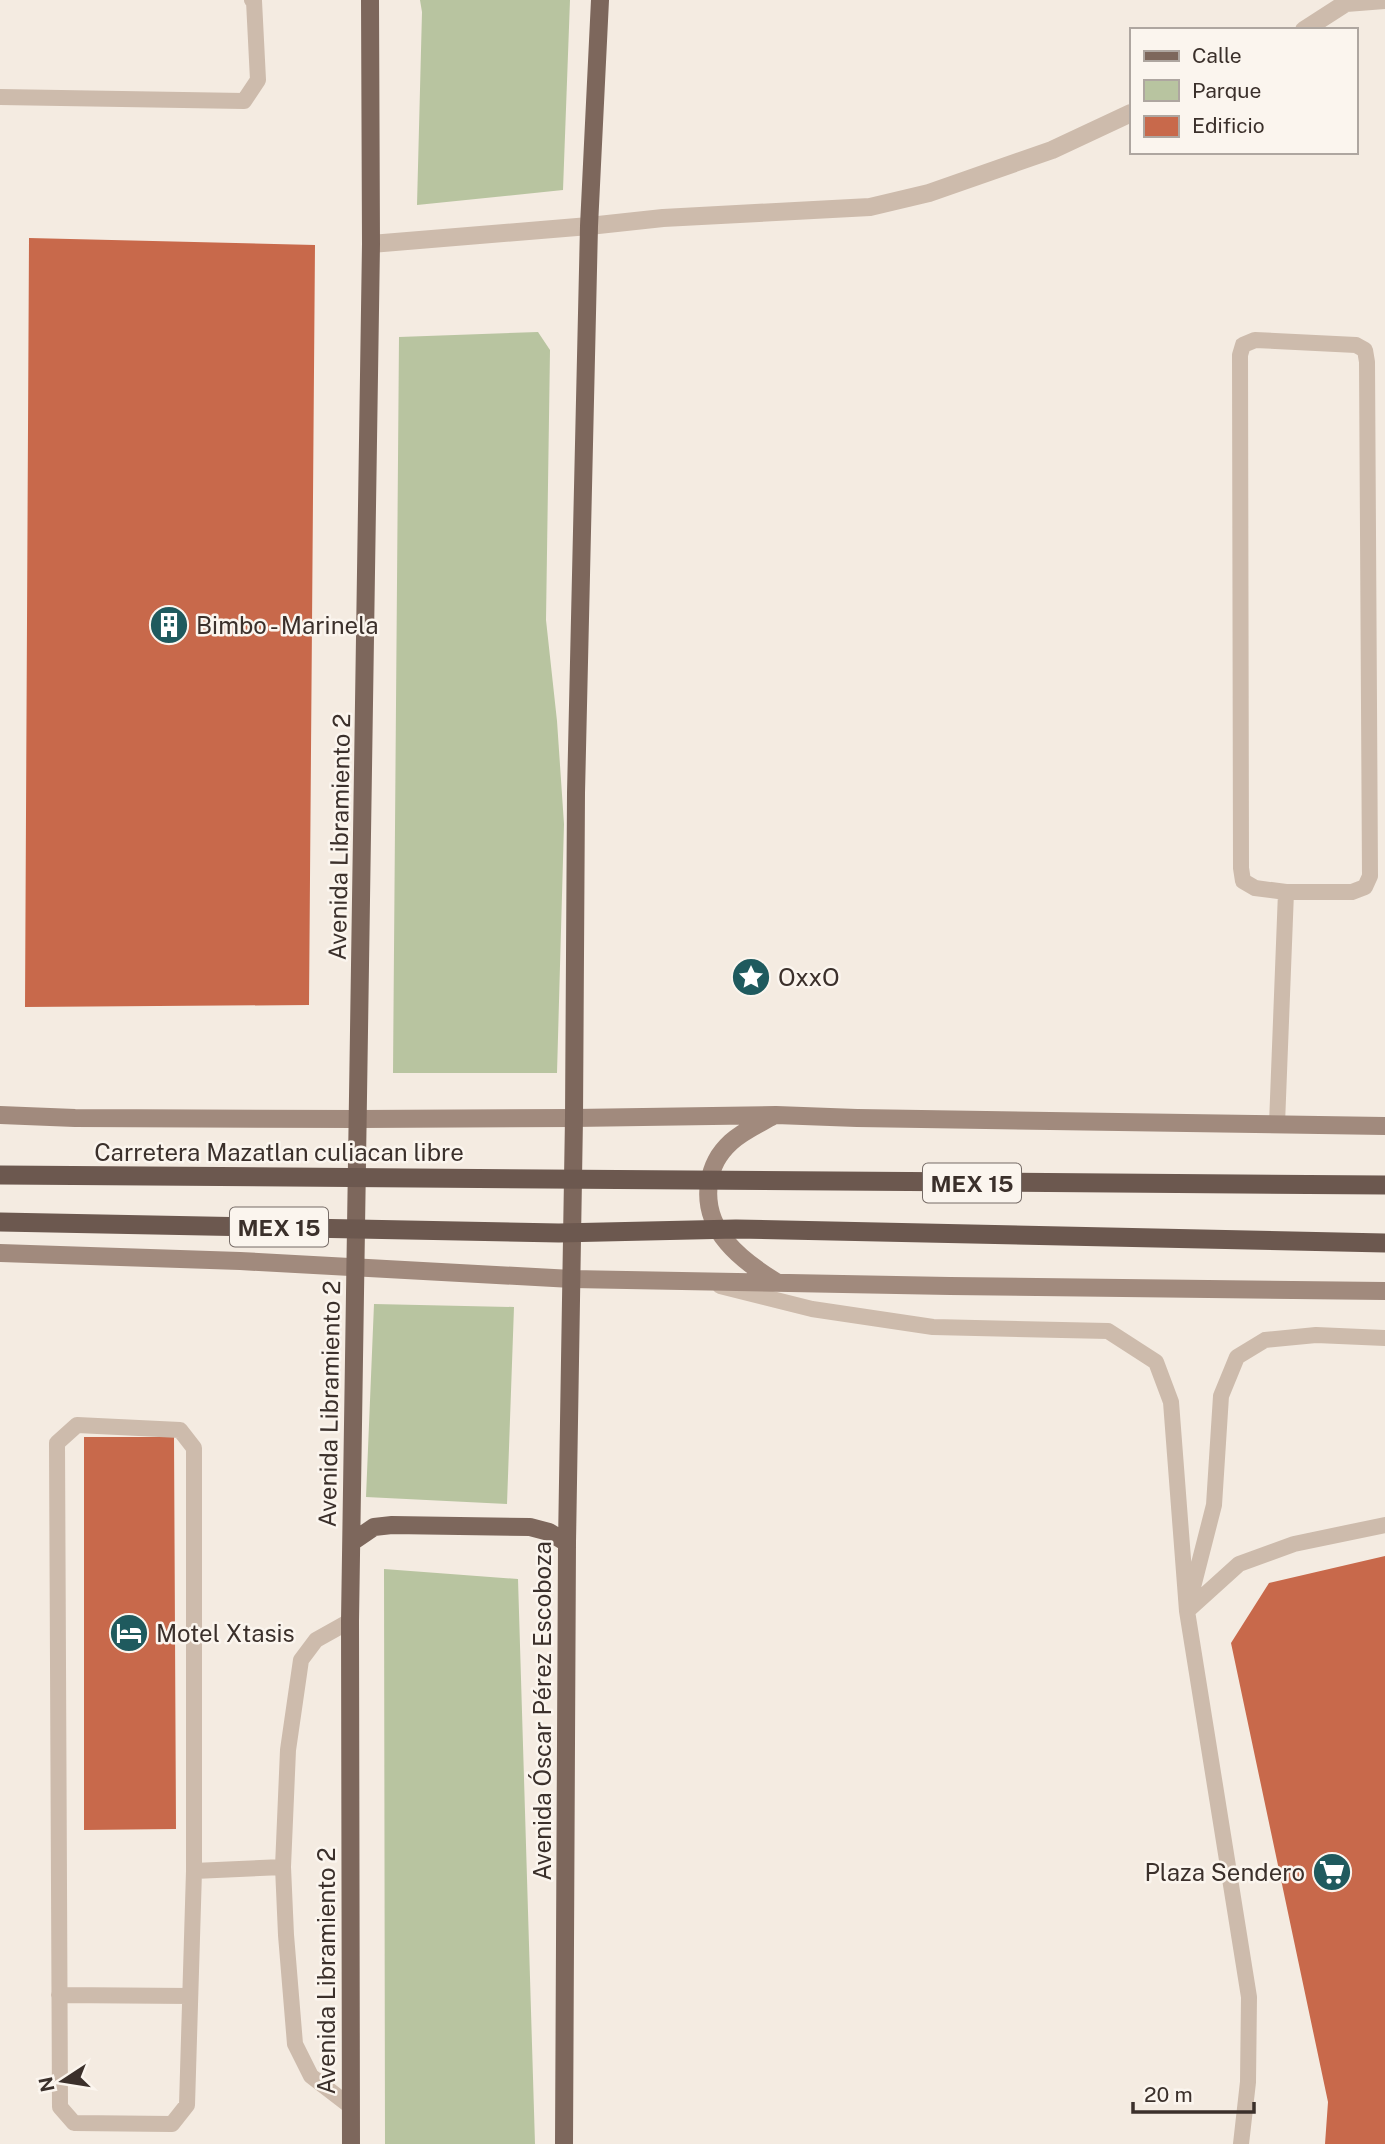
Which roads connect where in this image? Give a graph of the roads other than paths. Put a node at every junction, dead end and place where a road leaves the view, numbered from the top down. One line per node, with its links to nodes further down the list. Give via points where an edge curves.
1 (252, 0): 6 (lane, via 258,80 244,101)
2 (370, 0): 9 (main road, Avenida Libramiento 2)
3 (600, 0): 8 (main road)
4 (1385, 0): 5 (street, via 1346,3)
5 (1307, 28)
6 (0, 97)
7 (1130, 113): 8 (street, via 1052,150 929,193 870,207)
8 (589, 226): 9 (street); 13 (main road)
9 (371, 244): 14 (main road, Avenida Libramiento 2)
10 (1286, 892): 10 (lane, via 1352,892 1365,887 1370,876 1367,362 1365,350 1356,345 1255,340 1243,345 1240,355 1241,868 1243,881 1255,888); 15 (lane)
11 (0, 1115): 14 (main road)
12 (776, 1115): 13 (main road); 15 (main road); 25 (main road, via 733,1140 720,1154 711,1169 708,1202 720,1235 748,1264)
13 (574, 1118): 14 (main road); 23 (main road)
14 (359, 1119): 22 (main road, Avenida Libramiento 2)
15 (1277, 1124): 16 (main road)
16 (1385, 1126)
17 (0, 1175): 18 (highway, Carretera Mazatlan culiacan libre / MEX 15, bridge)
18 (1385, 1185)
19 (0, 1222): 20 (highway, MEX 15, bridge, via 559,1233 736,1229)
20 (1385, 1243)
21 (0, 1253): 22 (main road)
22 (356, 1268): 23 (main road); 29 (main road, Avenida Libramiento 2)
23 (572, 1279): 24 (main road); 30 (main road, Avenida Óscar Pérez Escoboza)
24 (707, 1283): 25 (main road); 31 (lane, via 812,1309 933,1327 1108,1331 1156,1362 1171,1402)
25 (778, 1283): 26 (main road)
26 (1385, 1292)
27 (1385, 1338): 31 (lane, via 1316,1335 1265,1340 1237,1357 1221,1396 1214,1505)
28 (1385, 1525): 31 (lane, via 1294,1544 1239,1564)
29 (352, 1542): 30 (main road, via 374,1527 392,1525 530,1527); 32 (main road, Avenida Libramiento 2)
30 (567, 1543): 39 (main road, Avenida Óscar Pérez Escoboza)
31 (1187, 1611): 40 (lane, via 1249,1997 1248,2082)
32 (350, 1621): 33 (lane, via 316,1640 301,1660 288,1750); 37 (main road, Avenida Libramiento 2)
33 (283, 1867): 34 (lane); 37 (lane, via 295,2044 312,2076)
34 (194, 1871): 35 (lane, via 194,1448 180,1430 77,1426 57,1443); 36 (lane)
35 (59, 1995): 36 (lane); 36 (lane, via 60,2106 74,2123 172,2124 187,2105)
36 (190, 1996)
37 (350, 2106): 38 (main road, Avenida Libramiento 2)
38 (351, 2144)
39 (564, 2144)
40 (1241, 2144)

